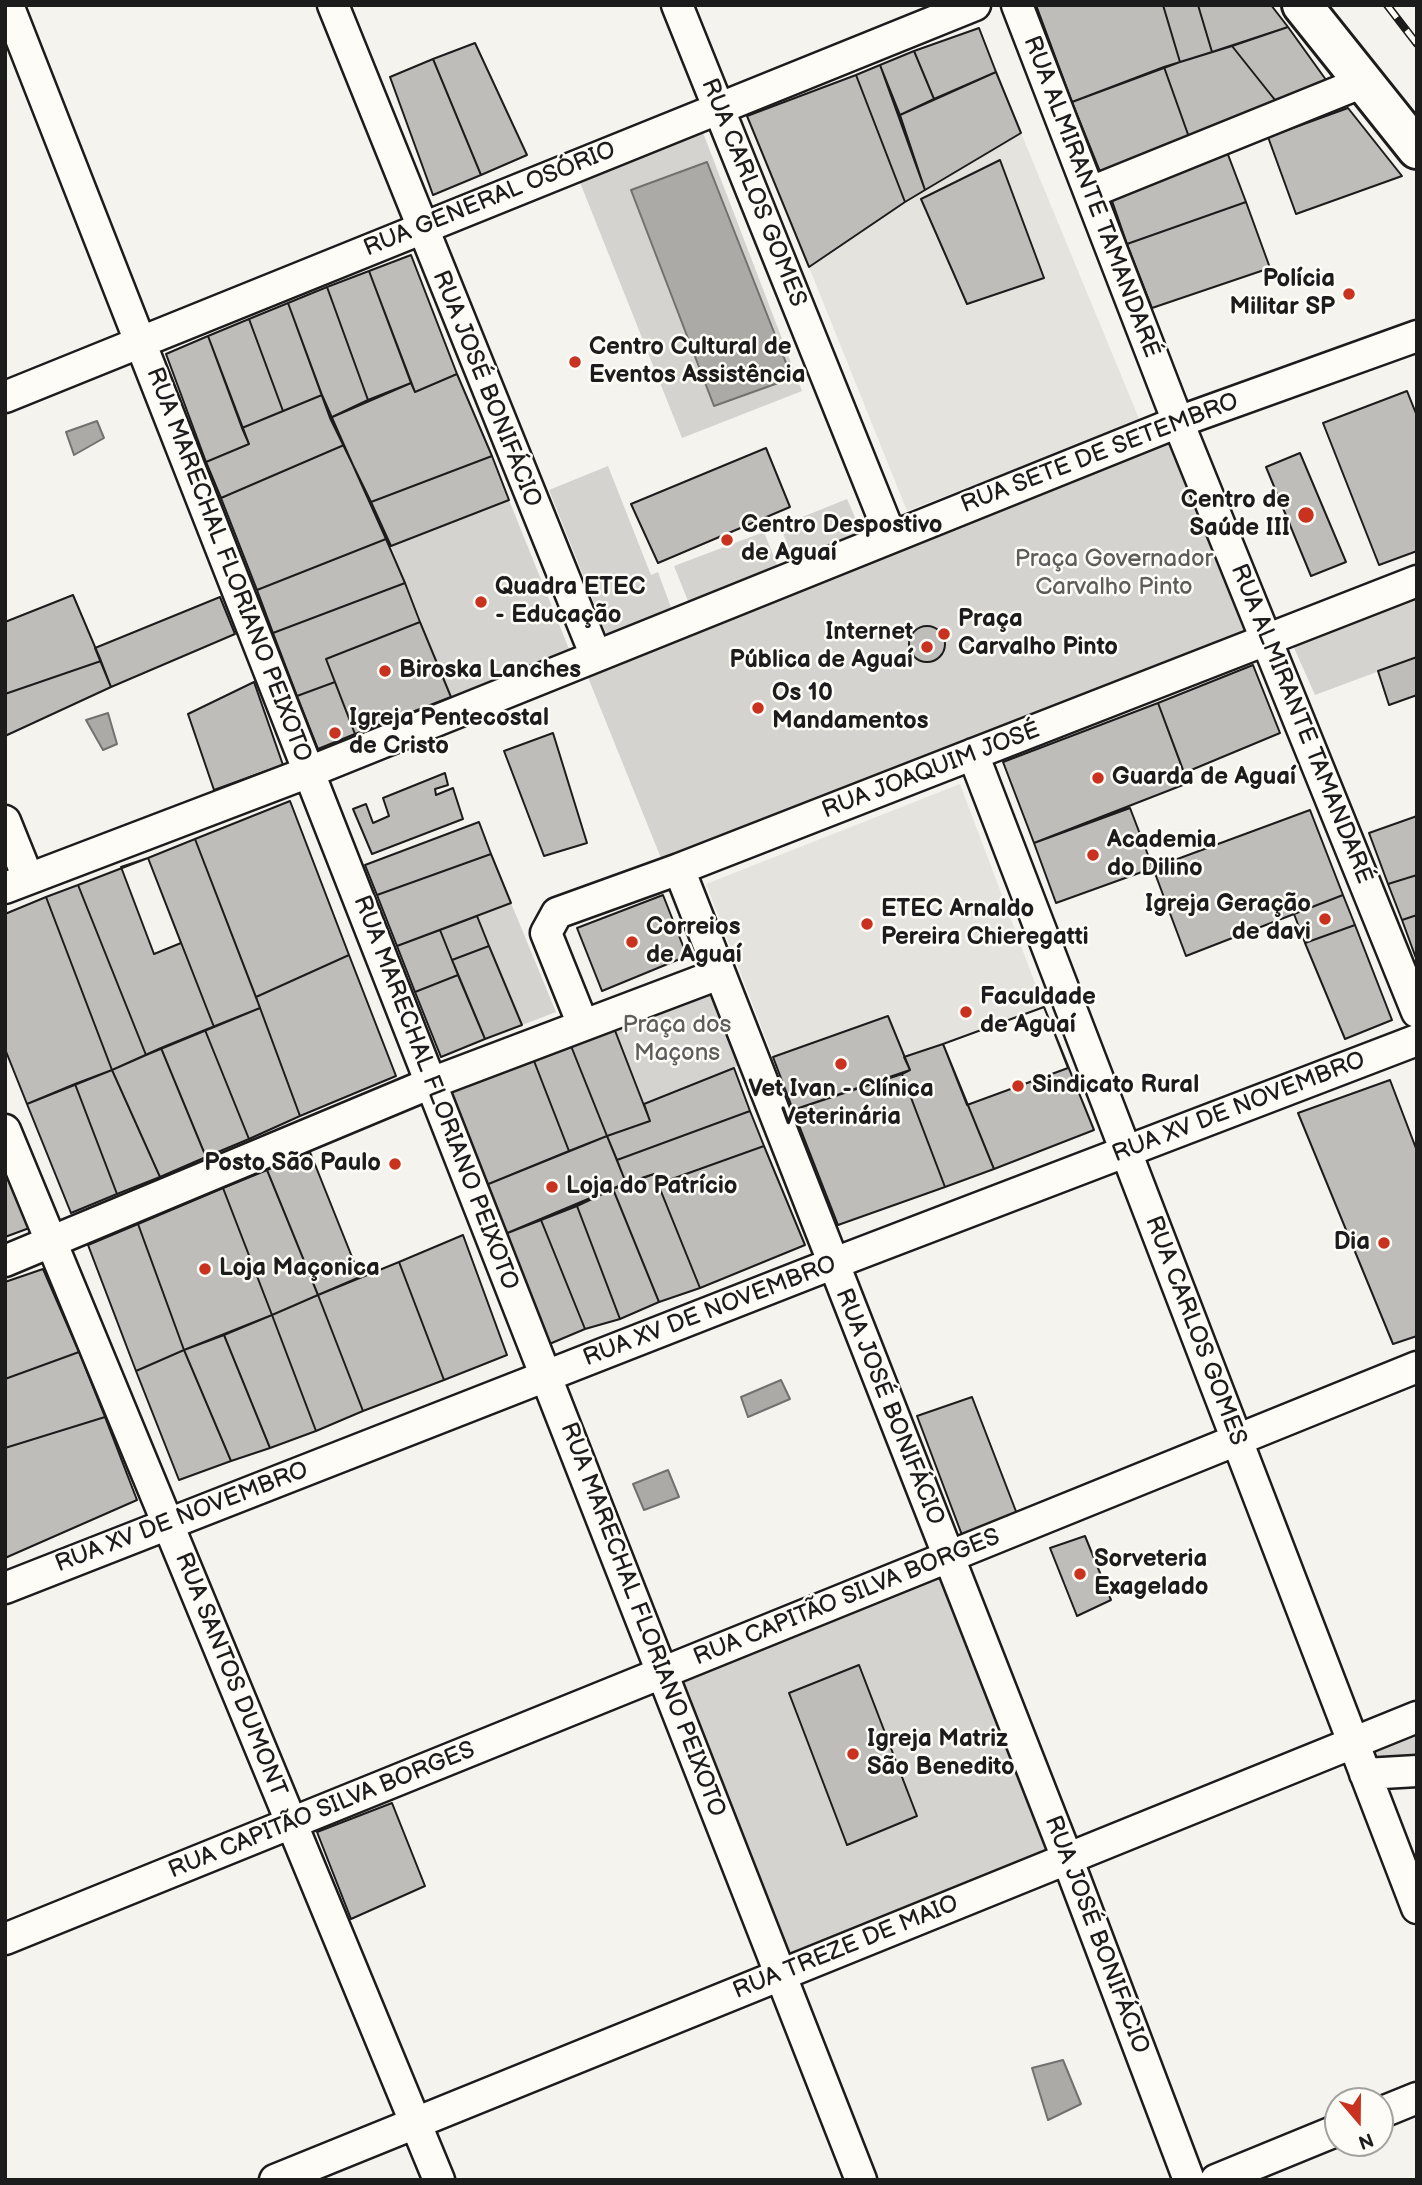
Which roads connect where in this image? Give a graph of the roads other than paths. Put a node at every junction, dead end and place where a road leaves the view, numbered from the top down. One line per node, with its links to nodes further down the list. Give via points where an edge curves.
1 (8, 5): 13 (street, RUA MARECHAL FLORIANO PEIXOTO)
2 (333, 5): 11 (street, RUA JOSÉ BONIFÁCIO)
3 (677, 5): 8 (street, RUA CARLOS GOMES)
4 (975, 5): 8 (street, RUA GENERAL OSÓRIO)
5 (1017, 5): 10 (street, RUA ALMIRANTE TAMANDARÉ)
6 (1302, 5): 7 (main road)
7 (1363, 82): 9 (main road); 10 (street)
8 (719, 108): 11 (street, RUA GENERAL OSÓRIO); 16 (street, RUA CARLOS GOMES)
9 (1417, 149)
10 (1091, 192): 15 (street, RUA ALMIRANTE TAMANDARÉ)
11 (421, 228): 13 (street, RUA GENERAL OSÓRIO); 19 (street, RUA JOSÉ BONIFÁCIO)
12 (1417, 336): 15 (street, RUA SETE DE SETEMBRO)
13 (140, 340): 14 (street, RUA GENERAL OSÓRIO); 21 (street, RUA MARECHAL FLORIANO PEIXOTO)
14 (5, 397)
15 (1178, 422): 16 (street, RUA SETE DE SETEMBRO); 18 (street, RUA ALMIRANTE TAMANDARÉ)
16 (891, 537): 19 (street, RUA SETE DE SETEMBRO)
17 (1417, 582): 18 (street, RUA JOAQUIM JOSÉ)
18 (1268, 639): 20 (street, RUA JOAQUIM JOSÉ); 26 (street, RUA ALMIRANTE TAMANDARÉ)
19 (595, 654): 21 (street, RUA SETE DE SETEMBRO)
20 (973, 754): 23 (street, RUA JOAQUIM JOSÉ); 31 (street, RUA CARLOS GOMES)
21 (309, 772): 24 (street, RUA SETE DE SETEMBRO); 29 (street, RUA MARECHAL FLORIANO PEIXOTO)
22 (5, 821): 24 (street)
23 (679, 869): 25 (street, RUA JOSÉ BONIFÁCIO); 27 (street, RUA JOAQUIM JOSÉ, via 557,913 546,933)
24 (17, 883)
25 (719, 974): 27 (street); 34 (street, RUA JOSÉ BONIFÁCIO)
26 (1417, 1012)
27 (583, 1025): 29 (street)
28 (1417, 1040): 31 (street, RUA XV DE NOVEMBRO)
29 (430, 1083): 32 (street); 36 (street, RUA MARECHAL FLORIANO PEIXOTO)
30 (5, 1130): 32 (street, RUA SANTOS DUMONT)
31 (1126, 1151): 34 (street, RUA XV DE NOVEMBRO); 37 (street, RUA CARLOS GOMES)
32 (51, 1243): 33 (street); 38 (street, RUA SANTOS DUMONT)
33 (5, 1261)
34 (832, 1264): 36 (street, RUA XV DE NOVEMBRO); 39 (street, RUA JOSÉ BONIFÁCIO)
35 (1417, 1367): 37 (street, RUA CAPITÃO SILVA BORGES)
36 (546, 1376): 38 (street, RUA XV DE NOVEMBRO); 41 (street, RUA MARECHAL FLORIANO PEIXOTO)
37 (1236, 1440): 39 (street, RUA CAPITÃO SILVA BORGES); 43 (street, RUA CARLOS GOMES)
38 (168, 1524): 40 (street, RUA XV DE NOVEMBRO); 46 (street, RUA SANTOS DUMONT)
39 (948, 1557): 41 (street, RUA CAPITÃO SILVA BORGES); 47 (street, RUA JOSÉ BONIFÁCIO)
40 (5, 1588)
41 (662, 1673): 46 (street, RUA CAPITÃO SILVA BORGES); 50 (street, RUA MARECHAL FLORIANO PEIXOTO)
42 (1417, 1717): 43 (street, RUA TREZE DE MAIO)
43 (1353, 1742): 45 (street, RUA CARLOS GOMES); 47 (street, RUA TREZE DE MAIO)
44 (1417, 1771): 45 (street)
45 (1365, 1774): 48 (street, RUA CARLOS GOMES)
46 (291, 1823): 49 (street, RUA CAPITÃO SILVA BORGES); 53 (street, RUA SANTOS DUMONT)
47 (1067, 1858): 50 (street, RUA TREZE DE MAIO); 58 (street, RUA JOSÉ BONIFÁCIO)
48 (1417, 1908)
49 (5, 1939)
50 (781, 1974): 53 (street, RUA TREZE DE MAIO); 57 (street, RUA MARECHAL FLORIANO PEIXOTO)
51 (1417, 2098): 52 (street)
52 (1394, 2107)
53 (416, 2123): 55 (street, RUA TREZE DE MAIO); 56 (street, RUA SANTOS DUMONT)
54 (1324, 2136): 59 (street)
55 (275, 2180)
56 (439, 2180)
57 (861, 2180)
58 (1189, 2180)
59 (1216, 2180)

